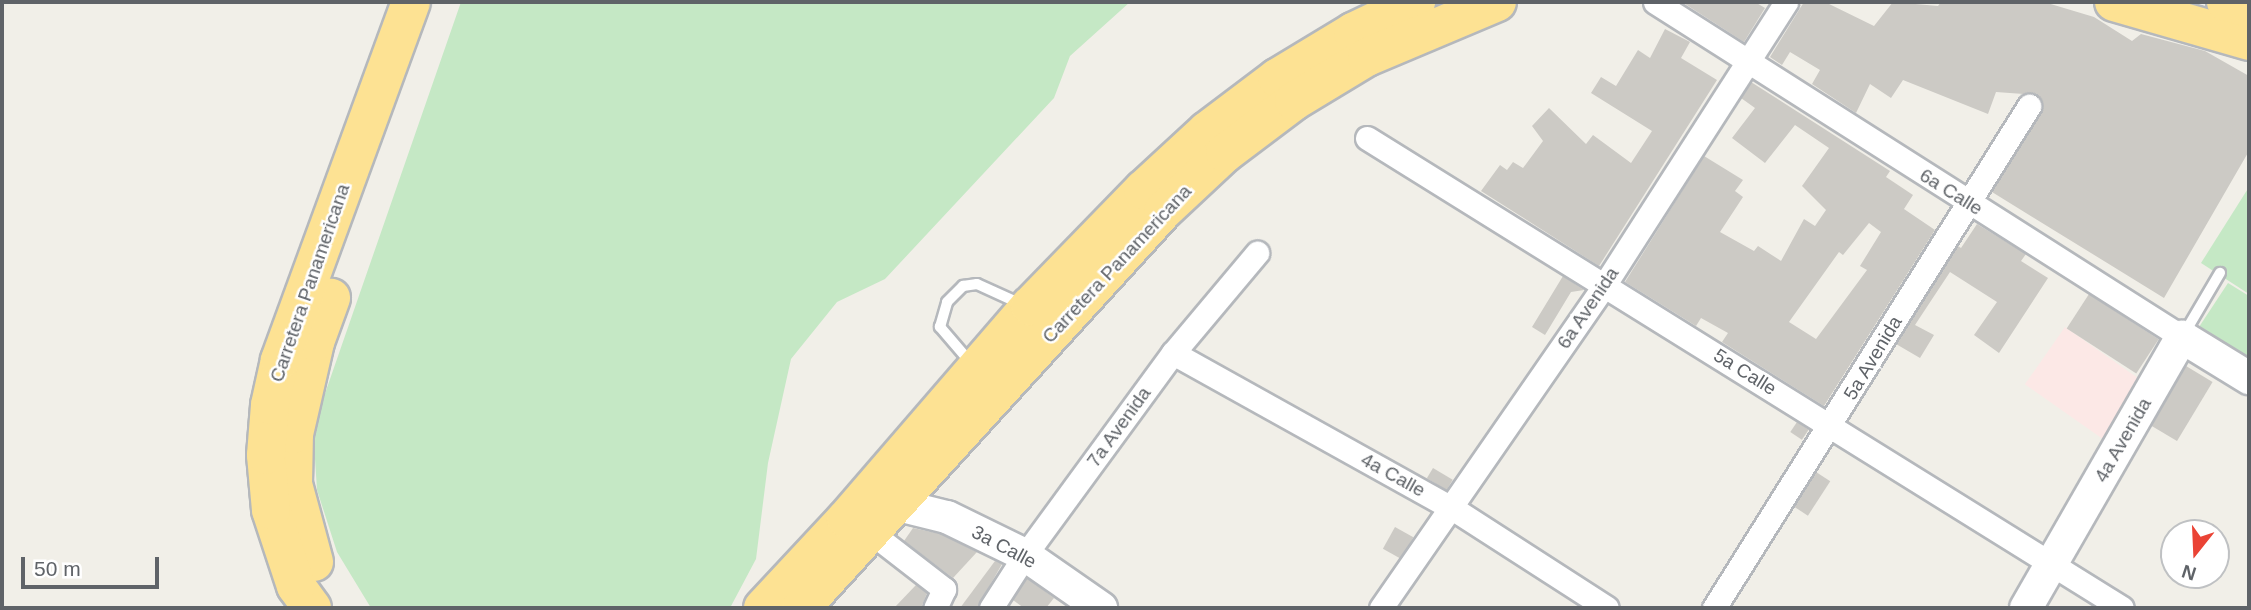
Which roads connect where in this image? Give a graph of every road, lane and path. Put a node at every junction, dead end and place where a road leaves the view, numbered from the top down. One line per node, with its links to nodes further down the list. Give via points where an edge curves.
1 (411, 2): 29 (highway, Carretera Panamericana, via 280,360 270,405 266,455 271,510 296,586)
2 (439, 2): 30 (highway, Carretera Panamericana, via 315,342 294,434 293,484 309,547)
3 (1416, 2): 18 (highway, Carretera Panamericana, via 1288,71 1207,131)
4 (1497, 2): 24 (highway, Carretera Panamericana, via 1444,20 1367,57 1294,101 1225,153 1163,211)
5 (1655, 2): 11 (street, 6a Calle)
6 (1786, 2): 11 (street, 6a Avenida)
7 (2114, 2): 10 (highway)
8 (2226, 2): 9 (highway)
9 (2249, 8)
10 (2249, 41)
11 (1747, 62): 14 (street, 6a Calle); 17 (street, 6a Avenida)
12 (2029, 106): 14 (street, 5a Avenida)
13 (1367, 138): 17 (street, 5a Calle)
14 (1967, 202): 19 (street, 6a Calle); 23 (street, 5a Avenida)
15 (1257, 253): 20 (street, 7a Avenida)
16 (2220, 273): 19 (lane, 4a Avenida)
17 (1605, 284): 23 (street, 5a Calle); 25 (street, 6a Avenida)
18 (1030, 306): 21 (highway, Carretera Panamericana); 21 (lane, via 1006,301 977,284 963,286 947,302 940,327)
19 (2182, 337): 22 (street, 6a Calle); 28 (street, 4a Avenida)
20 (1173, 353): 25 (street, 4a Calle); 27 (street, 7a Avenida)
21 (977, 369): 31 (highway, Carretera Panamericana)
22 (2249, 378)
23 (1831, 426): 28 (street, 5a Calle); 38 (street, 5a Avenida)
24 (898, 505): 26 (highway, Carretera Panamericana); 27 (street, 3a Calle, via 947,517)
25 (1452, 508): 36 (street, 6a Avenida); 37 (street, 4a Calle)
26 (869, 531): 32 (highway, Carretera Panamericana); 33 (street, via 944,589)
27 (1024, 555): 34 (street, 7a Avenida); 35 (street, 3a Calle)
28 (2052, 564): 39 (street, 4a Avenida); 40 (street, 5a Calle)
29 (312, 608)
30 (334, 608)
31 (762, 608)
32 (801, 608)
33 (934, 608)
34 (991, 608)
35 (1101, 608)
36 (1381, 608)
37 (1607, 608)
38 (1714, 608)
39 (2026, 608)
40 (2122, 608)

